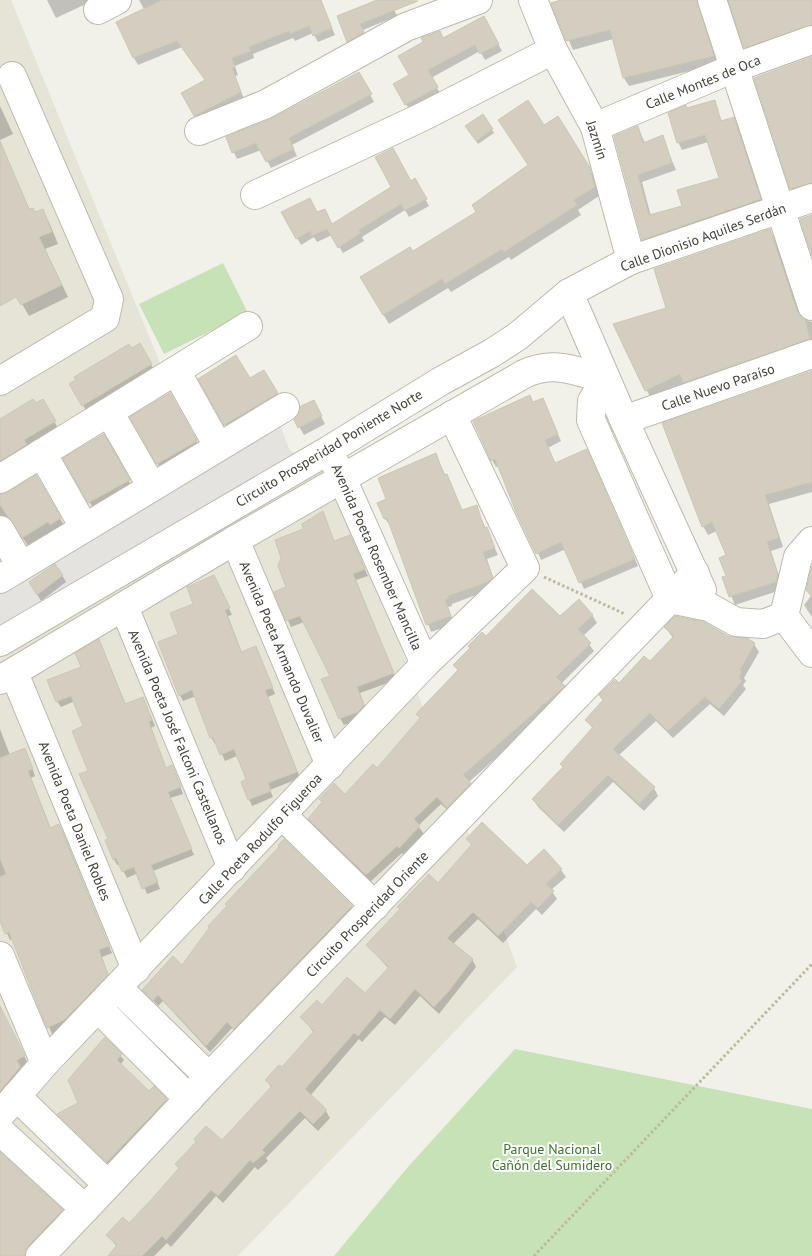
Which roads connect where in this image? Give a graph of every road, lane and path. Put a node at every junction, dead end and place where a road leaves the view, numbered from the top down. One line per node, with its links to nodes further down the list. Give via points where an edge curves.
1 (478, 0): 9 (street, via 406,27 266,104)
2 (534, 0): 5 (street, Jazmín)
3 (712, 0): 6 (street)
4 (812, 40): 6 (street, Calle Montes de Oca)
5 (553, 50): 8 (street, Jazmín); 10 (street, via 422,117)
6 (734, 68): 8 (street, Calle Montes de Oca); 12 (street)
7 (12, 76): 20 (street, via 109,299 105,318)
8 (595, 127): 13 (street, Jazmín)
9 (199, 131)
10 (255, 194)
11 (812, 198): 12 (street, Calle Dionisio Aquiles Serdán)
12 (780, 209): 13 (street, Calle Dionisio Aquiles Serdán); 15 (street)
13 (631, 260): 14 (street, Calle Dionisio Aquiles Serdán)
14 (570, 293): 19 (street); 26 (street, Circuito Prosperidad Poniente Norte, via 492,353)
15 (812, 306)
16 (248, 326): 18 (street)
17 (812, 354): 24 (street, Calle Nuevo Paraíso)
18 (176, 371): 22 (street); 25 (street)
19 (606, 380): 23 (street, via 559,366 539,368); 24 (street); 38 (street, via 592,400 591,420)
20 (0, 381)
21 (285, 407): 25 (street)
22 (109, 412): 27 (street); 30 (street)
23 (452, 415): 29 (street); 35 (street)
24 (624, 420): 37 (street)
25 (218, 446): 30 (street)
26 (329, 450): 29 (street, Avenida Poeta Rosember Mancilla); 43 (street, Circuito Prosperidad Poniente Norte)
27 (42, 453): 28 (street); 31 (street)
28 (0, 479)
29 (343, 480): 33 (street); 45 (street, Avenida Poeta Rosember Mancilla)
30 (152, 487): 31 (street)
31 (84, 527): 36 (street)
32 (0, 530): 36 (street)
33 (235, 540): 39 (street); 47 (street, Avenida Poeta Armando Duvalier)
34 (812, 541): 41 (street, via 798,556)
35 (526, 568): 42 (path); 45 (street, Calle Poeta Rodulfo Figueroa)
36 (11, 572)
37 (695, 573): 38 (street, Circuito Prosperidad Oriente); 40 (street)
38 (670, 599): 40 (street); 42 (street, Circuito Prosperidad Oriente)
39 (124, 607): 46 (street); 49 (street, Avenida Poeta José Falconi Castellanos)
40 (709, 607): 41 (street, via 736,622 763,624)
41 (784, 616): 44 (street)
42 (648, 624): 50 (street, Circuito Prosperidad Oriente)
43 (0, 642)
44 (812, 652)
45 (425, 664): 47 (street, Calle Poeta Rodulfo Figueroa)
46 (7, 677): 53 (street, Avenida Poeta Daniel Robles)
47 (330, 765): 48 (street, Calle Poeta Rodulfo Figueroa)
48 (282, 815): 49 (street, Calle Poeta Rodulfo Figueroa); 50 (street)
49 (232, 868): 53 (street, Calle Poeta Rodulfo Figueroa)
50 (375, 906): 56 (street, Circuito Prosperidad Oriente)
51 (0, 956): 55 (street)
52 (812, 964): 63 (path)
53 (127, 978): 54 (street, Calle Poeta Rodulfo Figueroa); 56 (street)
54 (98, 1008): 55 (street, Calle Poeta Rodulfo Figueroa); 57 (street)
55 (46, 1063): 58 (street, Calle Poeta Rodulfo Figueroa)
56 (209, 1077): 57 (street, Circuito Prosperidad Oriente)
57 (189, 1099): 60 (street, Circuito Prosperidad Oriente)
58 (8, 1106): 60 (street)
59 (0, 1131): 61 (street)
60 (106, 1184): 61 (street, Circuito Prosperidad Oriente)
61 (85, 1209): 62 (street, Circuito Prosperidad Oriente)
62 (40, 1256)
63 (534, 1256)

